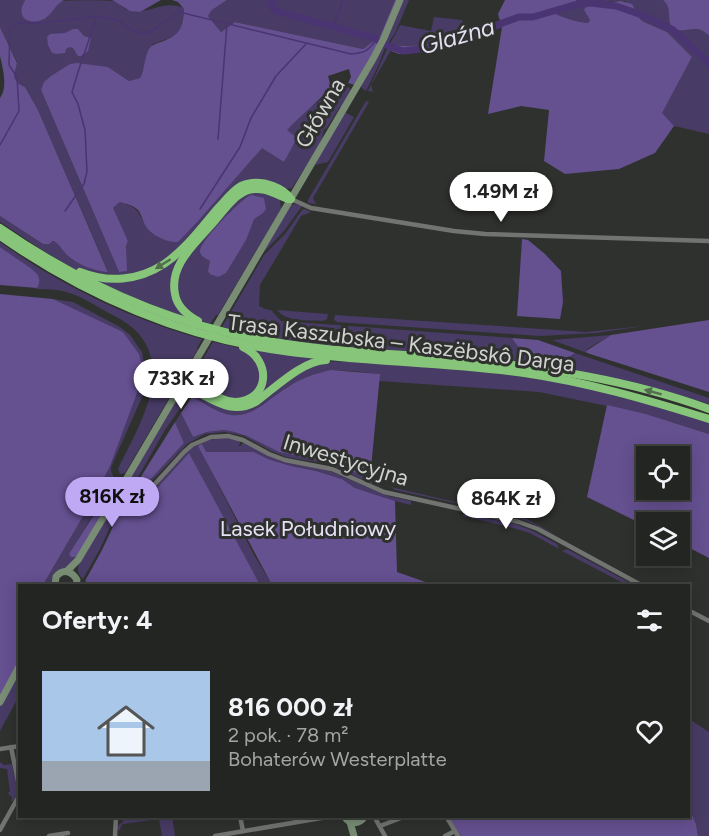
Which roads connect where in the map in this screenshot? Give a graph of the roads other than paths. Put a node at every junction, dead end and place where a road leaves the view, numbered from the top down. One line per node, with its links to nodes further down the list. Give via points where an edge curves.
1 (400, 0): 2 (main road, Główna, via 382,42)
2 (291, 199): 5 (street, via 311,208 454,231); 6 (highway, one-way to 6, via 268,184 242,186 177,254 154,270 136,276 115,280 94,277); 7 (highway, via 264,189 243,192 178,266 173,283 182,309 191,318); 10 (main road, Główna)
3 (0, 228): 6 (highway, Trasa Kaszubska – Kaszëbskô Darga)
4 (0, 236): 8 (highway, Trasa Kaszubska – Kaszëbskô Darga, via 104,297 167,324)
5 (709, 241)
6 (46, 258): 7 (highway, Trasa Kaszubska – Kaszëbskô Darga, via 138,304)
7 (226, 333): 11 (highway, Trasa Kaszubska – Kaszëbskô Darga, one-way to 7, via 586,376 544,369 319,348)
8 (217, 338): 9 (highway, Trasa Kaszubska – Kaszëbskô Darga, via 282,351); 10 (highway, via 257,356 263,367 263,382 256,394 230,402)
9 (364, 359): 10 (highway, via 322,360 304,366 250,405 236,408 220,405 187,386); 12 (highway, Trasa Kaszubska – Kaszëbskô Darga, via 554,378 600,387)
10 (184, 380): 13 (main road, Główna)
11 (709, 409)
12 (709, 419)
13 (124, 483): 14 (main road, Główna, via 78,560); 16 (street, Inwestycyjna, via 140,492 148,490 192,445 211,437 234,437 276,457 327,468 378,490 519,522)
14 (75, 579): 15 (main road, Główna, via 64,571 58,574)
15 (56, 584)
16 (639, 584)
17 (690, 611): 18 (street)
18 (709, 621)
19 (18, 669): 20 (main road)
20 (0, 702)
21 (18, 746): 22 (street)
22 (11, 747): 23 (street); 24 (street)
23 (0, 749)
24 (18, 782)
25 (18, 796): 34 (street)
26 (116, 818): 40 (street)
27 (240, 818): 35 (street)
28 (327, 818): 32 (street); 35 (street)
29 (373, 818): 33 (street)
30 (399, 818): 33 (street)
31 (447, 818): 37 (street)
32 (354, 819): 33 (street); 42 (main road)
33 (379, 824): 43 (street)
34 (0, 830)
35 (243, 831): 41 (street)
36 (68, 833): 38 (street)
37 (457, 833): 44 (street)
38 (58, 835): 39 (street)
39 (49, 836)
40 (115, 836)
41 (215, 836)
42 (355, 836)
43 (385, 836)
44 (445, 836)

